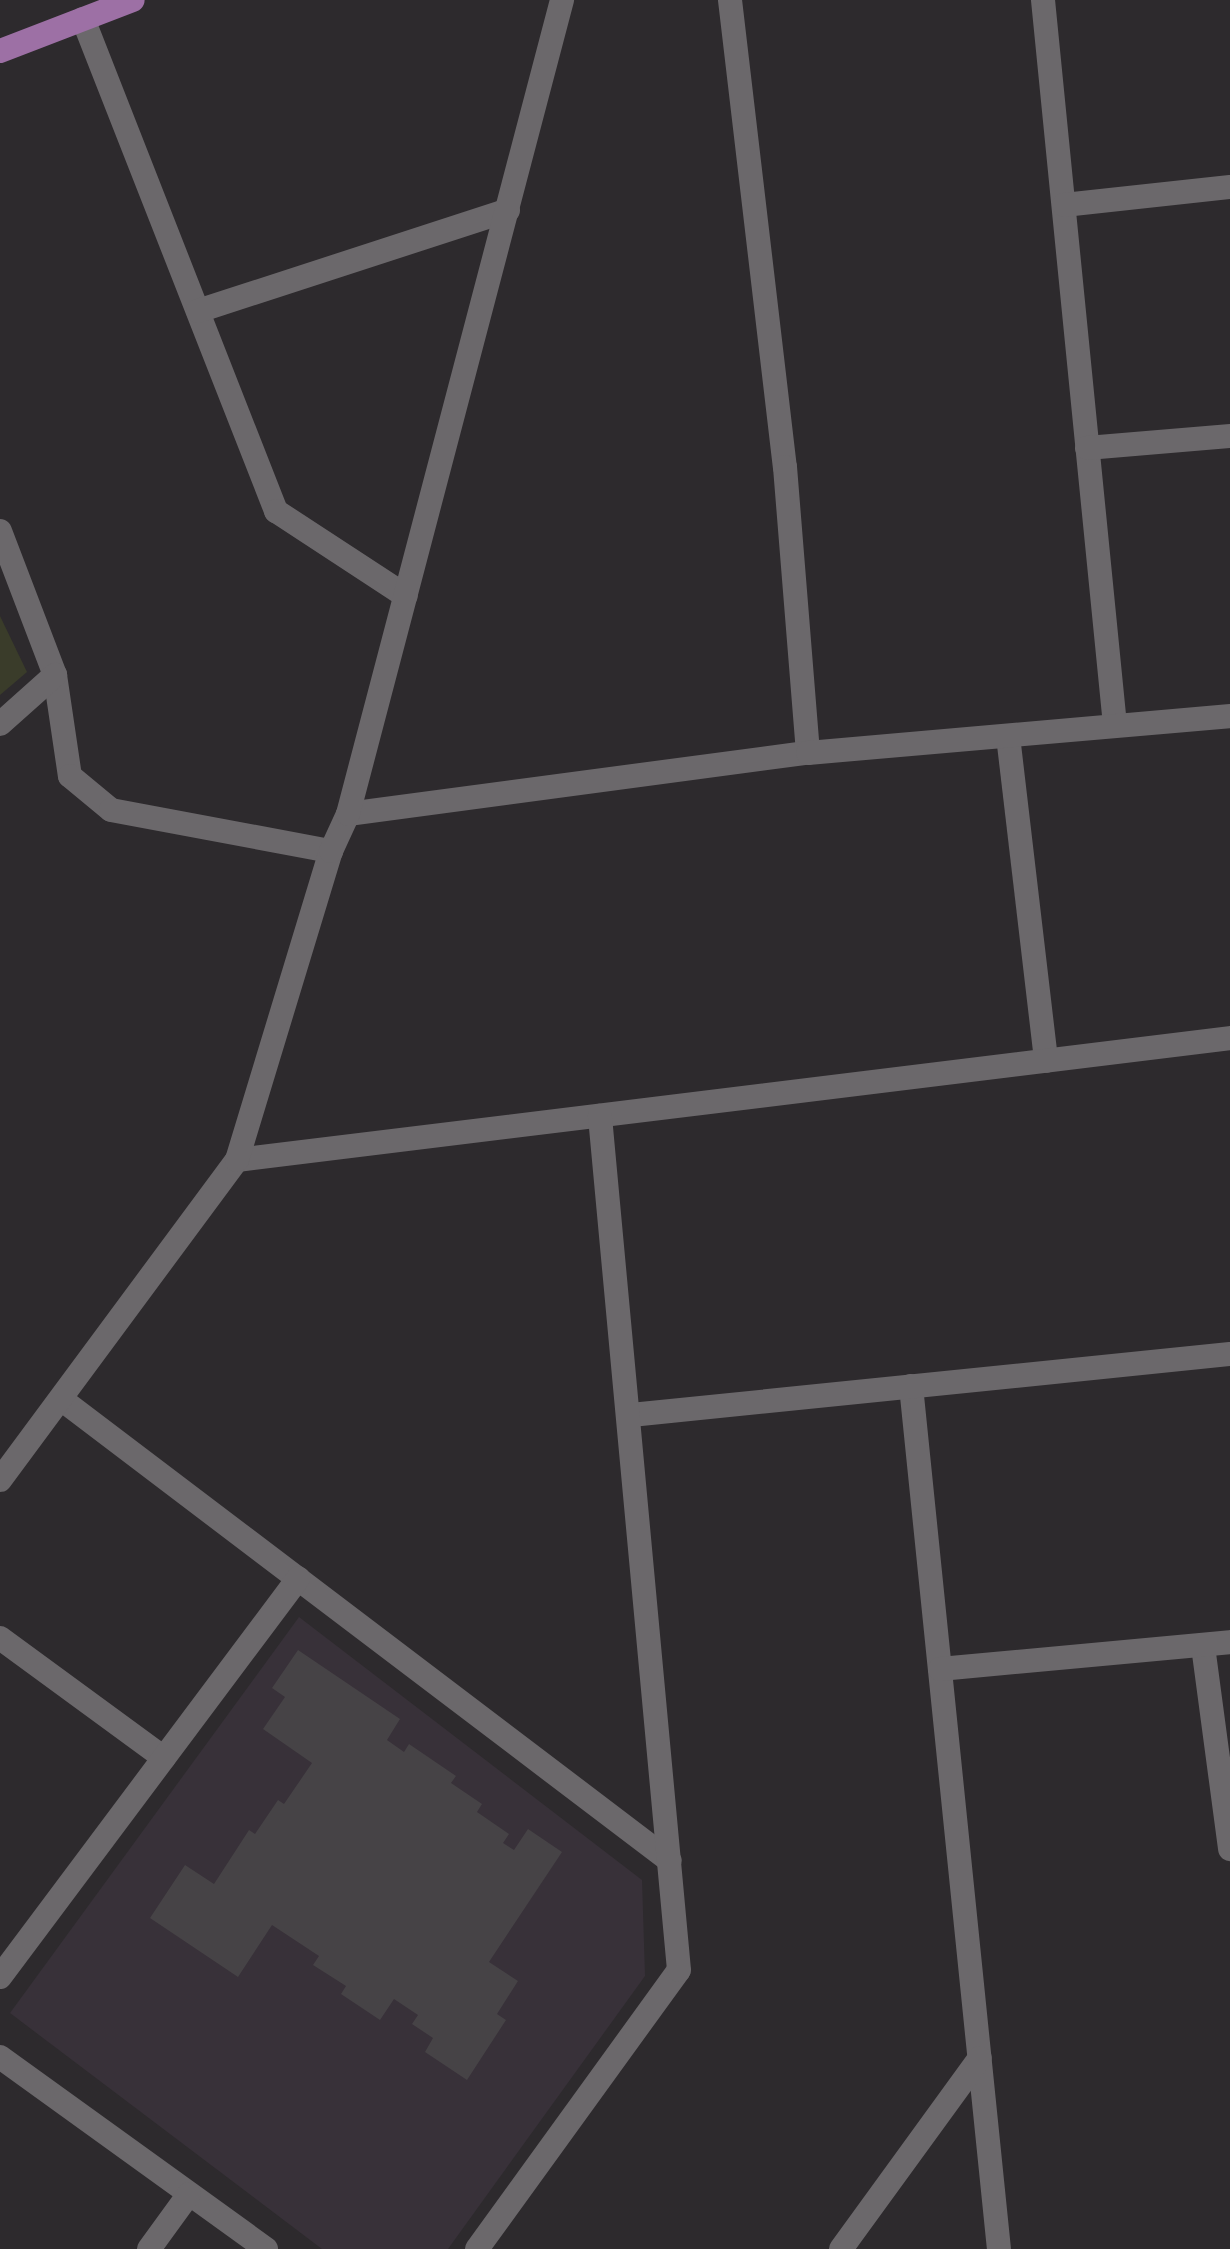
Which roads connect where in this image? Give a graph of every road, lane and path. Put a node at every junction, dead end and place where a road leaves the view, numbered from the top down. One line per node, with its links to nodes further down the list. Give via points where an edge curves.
1 (133, 0): 5 (main road)
2 (562, 0): 9 (street)
3 (730, 0): 20 (street, via 785,467)
4 (1043, 0): 8 (street)
5 (83, 19): 6 (main road); 10 (street)
6 (0, 51)
7 (1230, 187): 8 (street)
8 (1064, 205): 12 (street)
9 (508, 210): 10 (street); 14 (street)
10 (198, 311): 14 (street, via 276,511)
11 (1230, 436): 12 (street)
12 (1087, 448): 18 (street)
13 (0, 531): 15 (street)
14 (406, 596): 21 (street)
15 (55, 675): 17 (street); 22 (street, via 70,776 111,810)
16 (1230, 716): 18 (street)
17 (0, 724)
18 (1115, 725): 19 (street)
19 (1008, 736): 20 (street); 24 (street)
20 (808, 753): 21 (street)
21 (348, 814): 22 (street)
22 (331, 851): 26 (street)
23 (1230, 1038): 24 (street)
24 (1046, 1061): 25 (street)
25 (600, 1116): 26 (street); 30 (street)
26 (237, 1160): 29 (street)
27 (1230, 1354): 28 (street)
28 (911, 1386): 30 (street); 36 (street)
29 (61, 1399): 31 (street); 32 (street)
30 (631, 1415): 39 (street)
31 (0, 1480)
32 (298, 1578): 37 (street); 39 (street)
33 (0, 1638): 37 (street)
34 (1230, 1642): 35 (street)
35 (1203, 1646): 36 (street); 38 (street)
36 (940, 1669): 42 (street)
37 (164, 1758): 40 (street)
38 (1230, 1849)
39 (670, 1861): 46 (street, via 679,1970)
40 (0, 1977)
41 (0, 2057): 43 (street)
42 (980, 2058): 47 (street); 48 (street)
43 (189, 2194): 44 (street); 45 (street)
44 (149, 2249)
45 (266, 2249)
46 (477, 2249)
47 (841, 2249)
48 (999, 2249)

